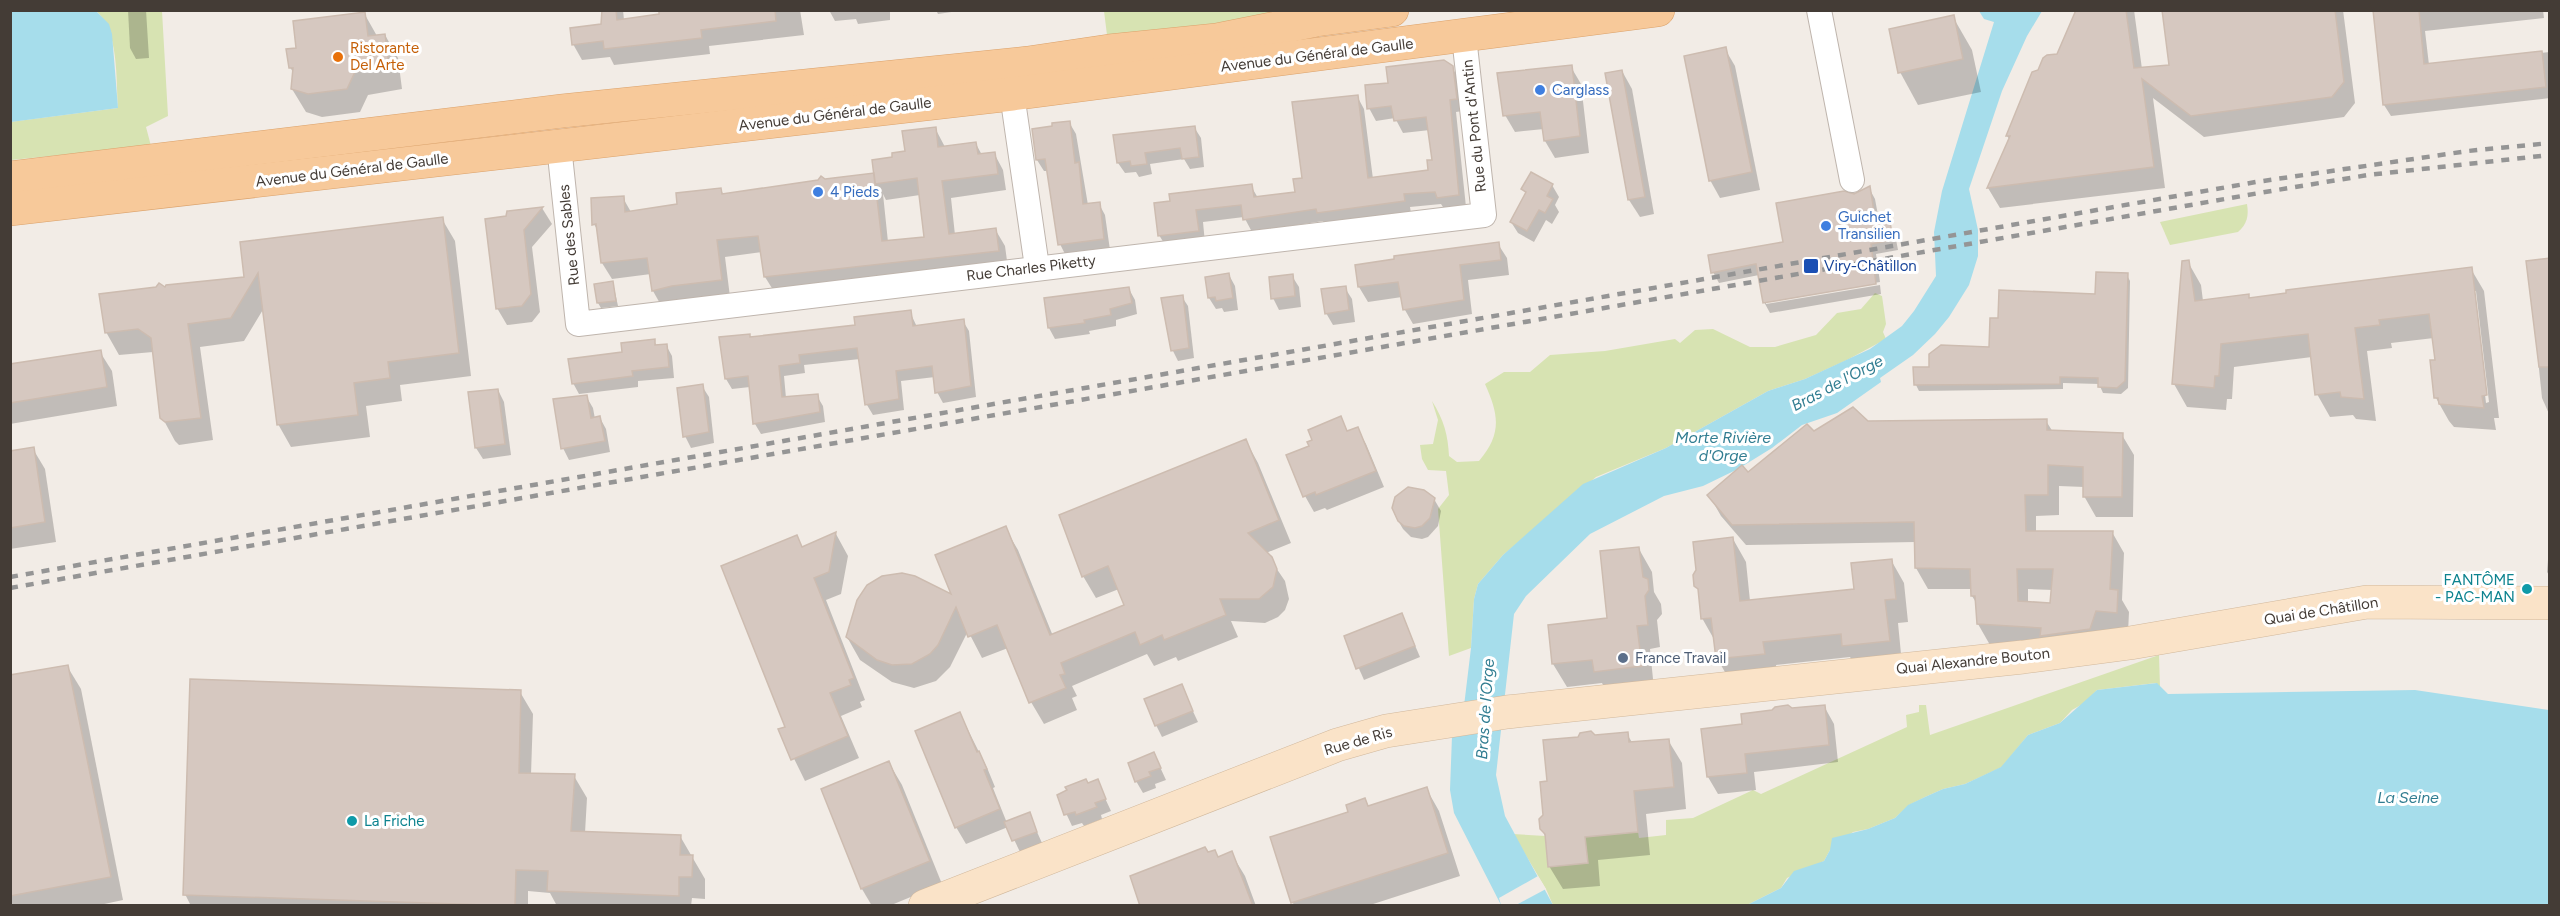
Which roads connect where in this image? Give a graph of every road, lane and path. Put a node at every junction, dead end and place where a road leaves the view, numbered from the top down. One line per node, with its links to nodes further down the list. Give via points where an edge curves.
1 (1392, 10): 5 (main road, Avenue du Général de Gaulle, via 1217,40)
2 (1658, 10): 4 (main road, Avenue du Général de Gaulle)
3 (1819, 10): 9 (street)
4 (1464, 37): 6 (main road, Avenue du Général de Gaulle); 11 (street, Rue du Pont d'Antin)
5 (1028, 63): 6 (street, via 1008,84); 8 (main road, Avenue du Général de Gaulle, via 562,111)
6 (1012, 94): 7 (main road, Avenue du Général de Gaulle); 12 (street)
7 (559, 146): 10 (main road, Avenue du Général de Gaulle); 13 (street, Rue des Sables)
8 (10, 178)
9 (1852, 180)
10 (10, 209)
11 (1484, 215): 12 (street, Rue Charles Piketty)
12 (1036, 267): 13 (street, Rue Charles Piketty)
13 (578, 324)
14 (2550, 603): 15 (main road, Quai de Châtillon, via 2367,602)
15 (2130, 643): 16 (main road, Quai Alexandre Bouton)
16 (1817, 678): 17 (main road, Rue de Ris, via 1507,712 1386,731 1341,743)
17 (926, 906)

